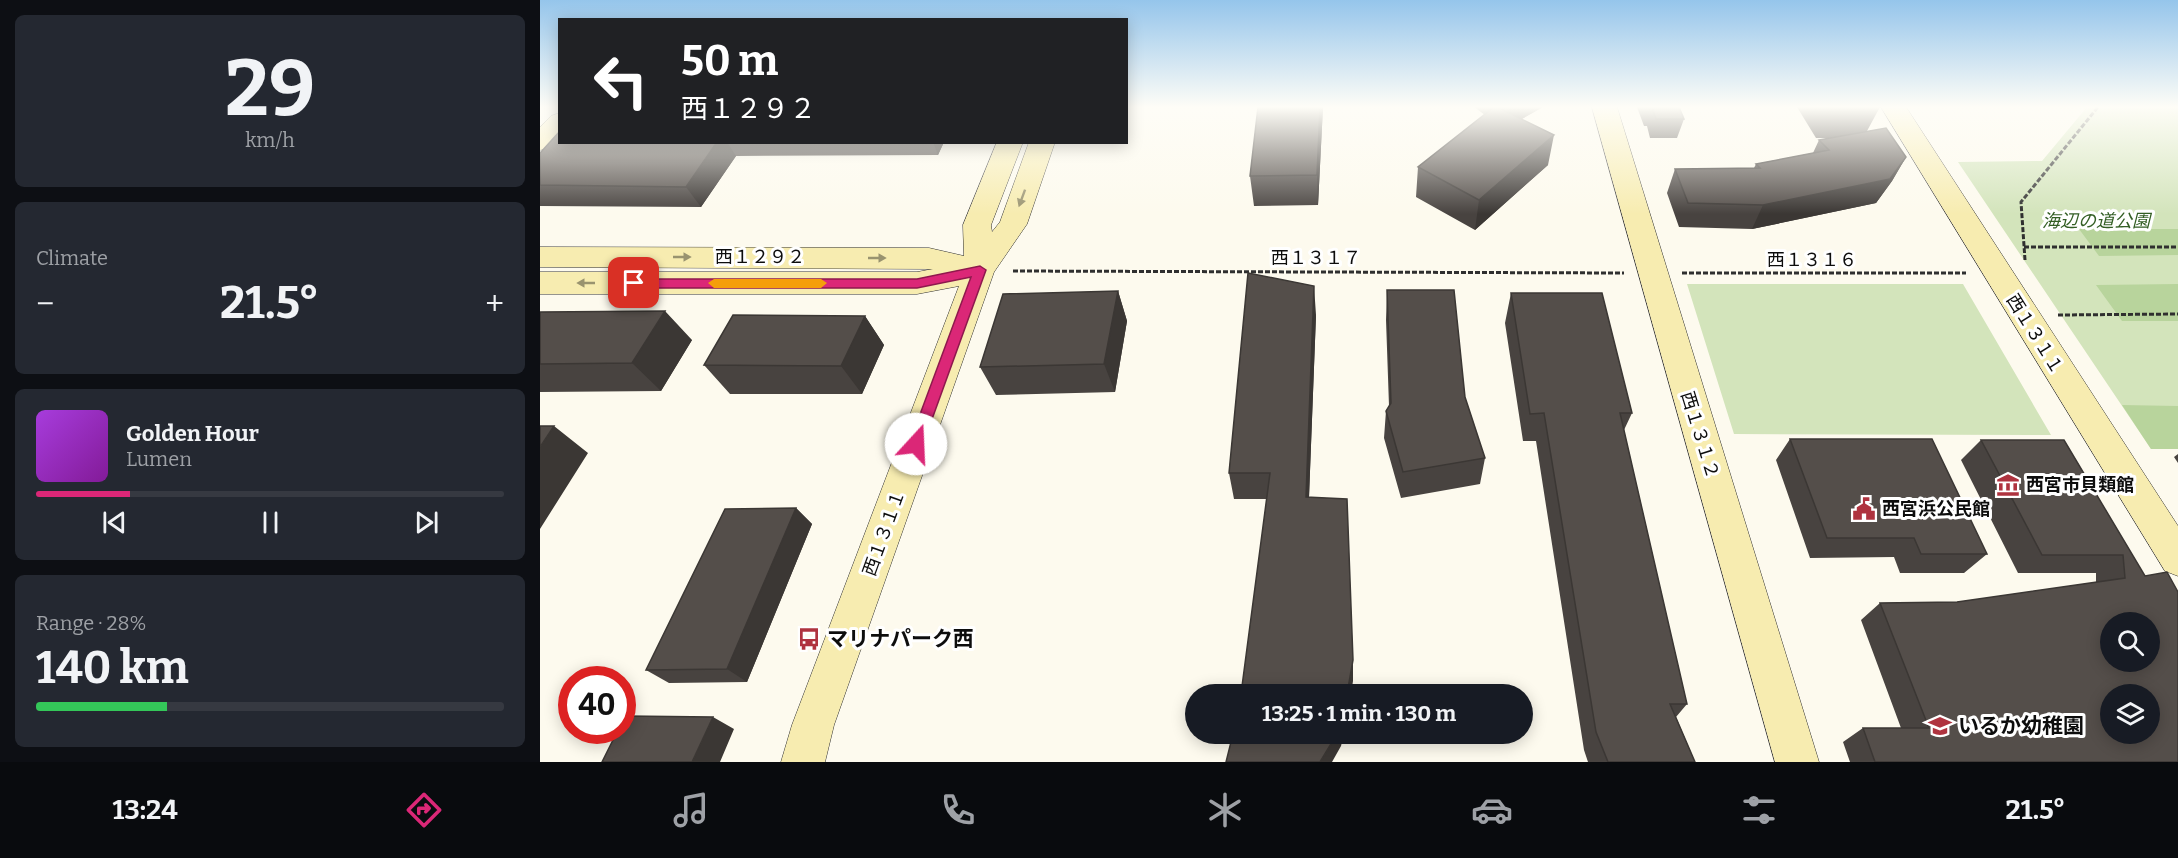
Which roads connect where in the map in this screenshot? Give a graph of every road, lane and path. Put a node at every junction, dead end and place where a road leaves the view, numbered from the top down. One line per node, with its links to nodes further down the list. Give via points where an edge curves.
1 (1614, 143): 11 (street, 西１３１２)
2 (1916, 143): 16 (street, 西１３１１)
3 (2069, 143): 6 (path, via 2021,202)
4 (1009, 144): 10 (street, via 977,225)
5 (1041, 144): 10 (street, one-way to 10, via 1013,224)
6 (2024, 247): 7 (path); 9 (path)
7 (2178, 247)
8 (540, 256): 10 (street, 西１２９２, one-way to 10, via 929,258)
9 (2025, 264)
10 (980, 270): 11 (path, 西１３１７); 13 (street, 西１２９２, one-way to 13, via 917,283); 17 (street, 西１３１１, via 813,725)
11 (1652, 273): 12 (path, 西１３１６); 18 (street, 西１３１２)
12 (1972, 273)
13 (540, 283)
14 (2178, 314): 15 (path)
15 (2054, 315)
16 (2176, 554)
17 (803, 762)
18 (1797, 762)

